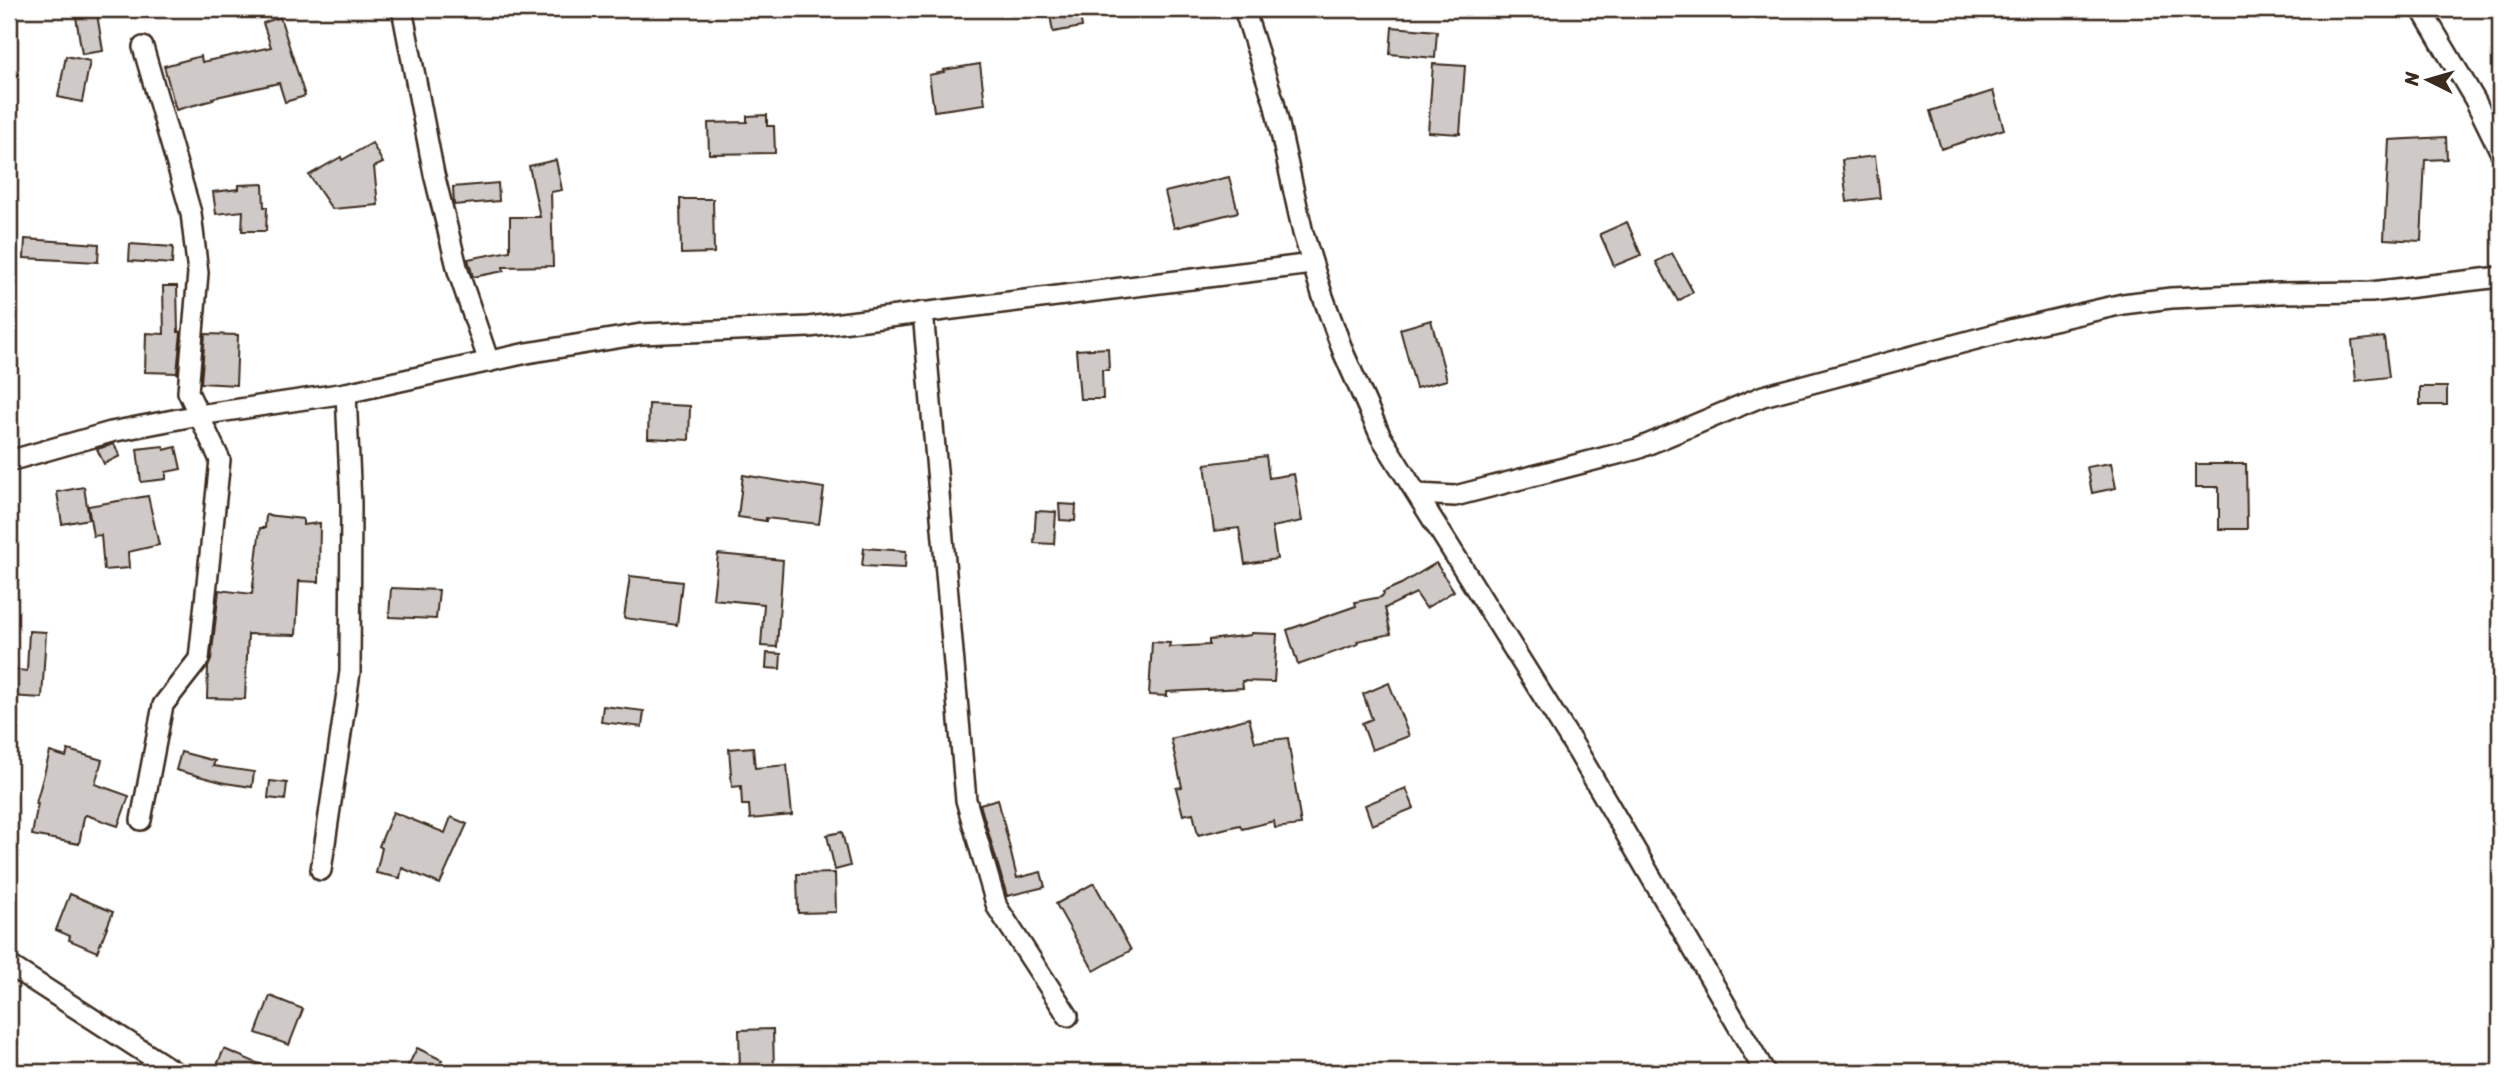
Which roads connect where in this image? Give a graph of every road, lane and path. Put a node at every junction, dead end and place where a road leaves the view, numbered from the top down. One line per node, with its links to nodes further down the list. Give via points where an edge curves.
1 (402, 9): 9 (street, via 434,174 458,271)
2 (1244, 9): 6 (street, via 1274,102)
3 (2421, 9): 5 (street)
4 (143, 47): 11 (street, via 191,213 198,273 188,391)
5 (2500, 151)
6 (1312, 264): 8 (street); 13 (street, via 1344,354 1381,437)
7 (2500, 277): 13 (street, via 2371,292 2123,303 1763,396 1637,449 1455,496)
8 (923, 312): 9 (street, via 809,327 641,334); 17 (street, via 966,800 997,907)
9 (489, 362): 10 (street)
10 (346, 393): 11 (street); 15 (street, via 350,672)
11 (200, 415): 12 (street, via 111,432); 14 (street, via 220,460 199,659 163,705)
12 (9, 461)
13 (1417, 494): 19 (street, via 1578,752)
14 (141, 820)
15 (321, 870)
16 (9, 965): 18 (street)
17 (1068, 1016)
18 (175, 1072)
19 (1765, 1072)

